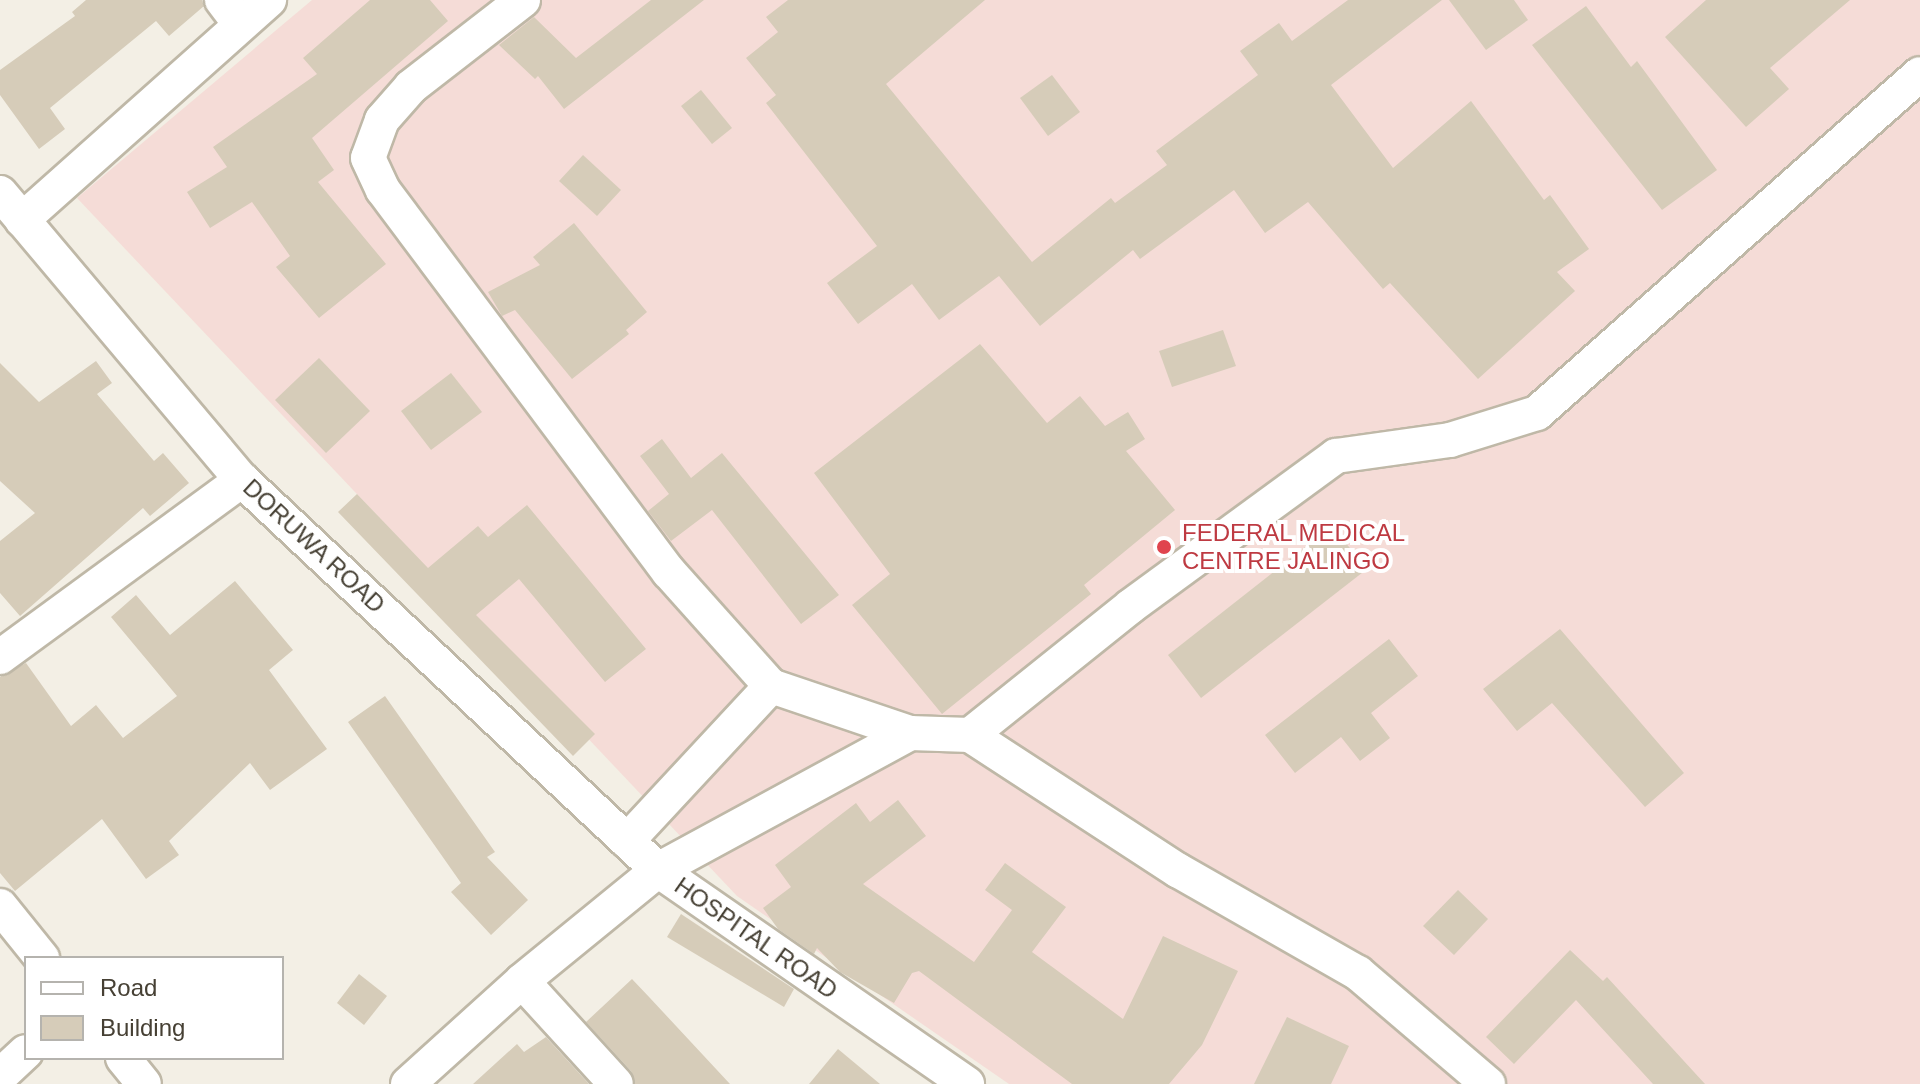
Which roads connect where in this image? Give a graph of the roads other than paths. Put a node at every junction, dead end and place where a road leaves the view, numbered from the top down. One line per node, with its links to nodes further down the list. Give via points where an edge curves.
1 (269, 0): 3 (street)
2 (523, 0): 9 (street, via 411,87 382,120 368,158 383,190 669,572)
3 (231, 12): 6 (street)
4 (1920, 74): 11 (street, via 1537,413 1450,440 1336,456 1131,606)
5 (0, 193): 6 (street, DORUWA ROAD)
6 (22, 220): 7 (street, DORUWA ROAD)
7 (242, 480): 8 (street); 12 (street, DORUWA ROAD)
8 (0, 657)
9 (771, 686): 10 (street); 12 (street)
10 (910, 733): 11 (street); 13 (street)
11 (970, 735): 24 (street, via 1179,871 1358,973)
12 (627, 841): 13 (street, DORUWA ROAD)
13 (658, 870): 16 (street, HOSPITAL ROAD); 23 (street, HOSPITAL ROAD)
14 (0, 906): 15 (street)
15 (40, 956)
16 (522, 981): 21 (street, HOSPITAL ROAD); 22 (street)
17 (24, 1054): 19 (street)
18 (125, 1060): 20 (street)
19 (0, 1076)
20 (144, 1084)
21 (408, 1084)
22 (616, 1084)
23 (967, 1084)
24 (1488, 1084)

